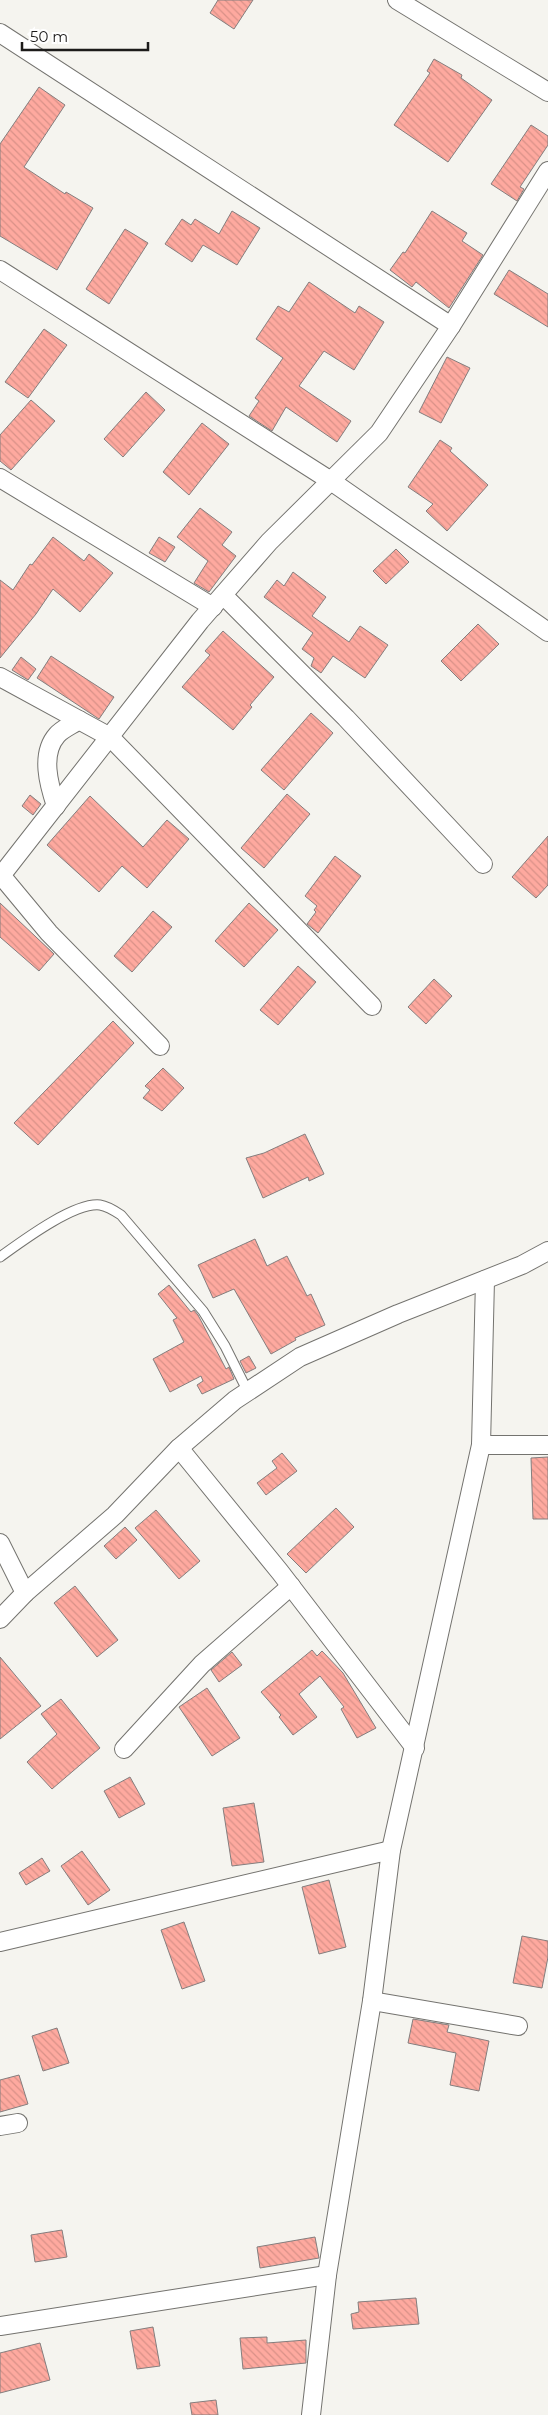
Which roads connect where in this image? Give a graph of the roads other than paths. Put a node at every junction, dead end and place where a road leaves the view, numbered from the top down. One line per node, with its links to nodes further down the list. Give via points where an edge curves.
1 (397, 0): 3 (street)
2 (0, 33): 6 (street)
3 (548, 92)
4 (548, 171): 6 (street)
5 (0, 270): 8 (street)
6 (451, 326): 8 (street, via 379,433)
7 (0, 478): 9 (street)
8 (331, 481): 9 (street, via 269,542); 10 (street)
9 (218, 601): 13 (street); 15 (street, via 346,718)
10 (548, 632)
11 (0, 677): 12 (street)
12 (79, 720): 13 (street); 14 (street, via 57,735 49,749 47,770)
13 (110, 737): 14 (street); 17 (street)
14 (56, 806): 16 (street)
15 (483, 864)
16 (1, 875): 18 (street, via 49,933)
17 (372, 1006)
18 (160, 1046)
19 (548, 1251): 21 (street)
20 (0, 1257): 22 (lane, via 75,1210 101,1205 110,1208 121,1215 203,1311)
21 (485, 1280): 22 (street, via 300,1357); 23 (street)
22 (248, 1392): 25 (street)
23 (481, 1444): 24 (street); 31 (street)
24 (548, 1445)
25 (179, 1448): 27 (street); 28 (street, via 114,1515)
26 (0, 1543): 28 (street)
27 (291, 1586): 30 (street, via 202,1664); 31 (street)
28 (25, 1593): 29 (street)
29 (0, 1619)
30 (124, 1748)
31 (415, 1748): 32 (street)
32 (391, 1850): 33 (street); 34 (street)
33 (0, 1942)
34 (372, 2001): 35 (street); 38 (street)
35 (518, 2026)
36 (18, 2123): 37 (street)
37 (0, 2126)
38 (327, 2275): 39 (street); 40 (street)
39 (0, 2326)
40 (311, 2415)

